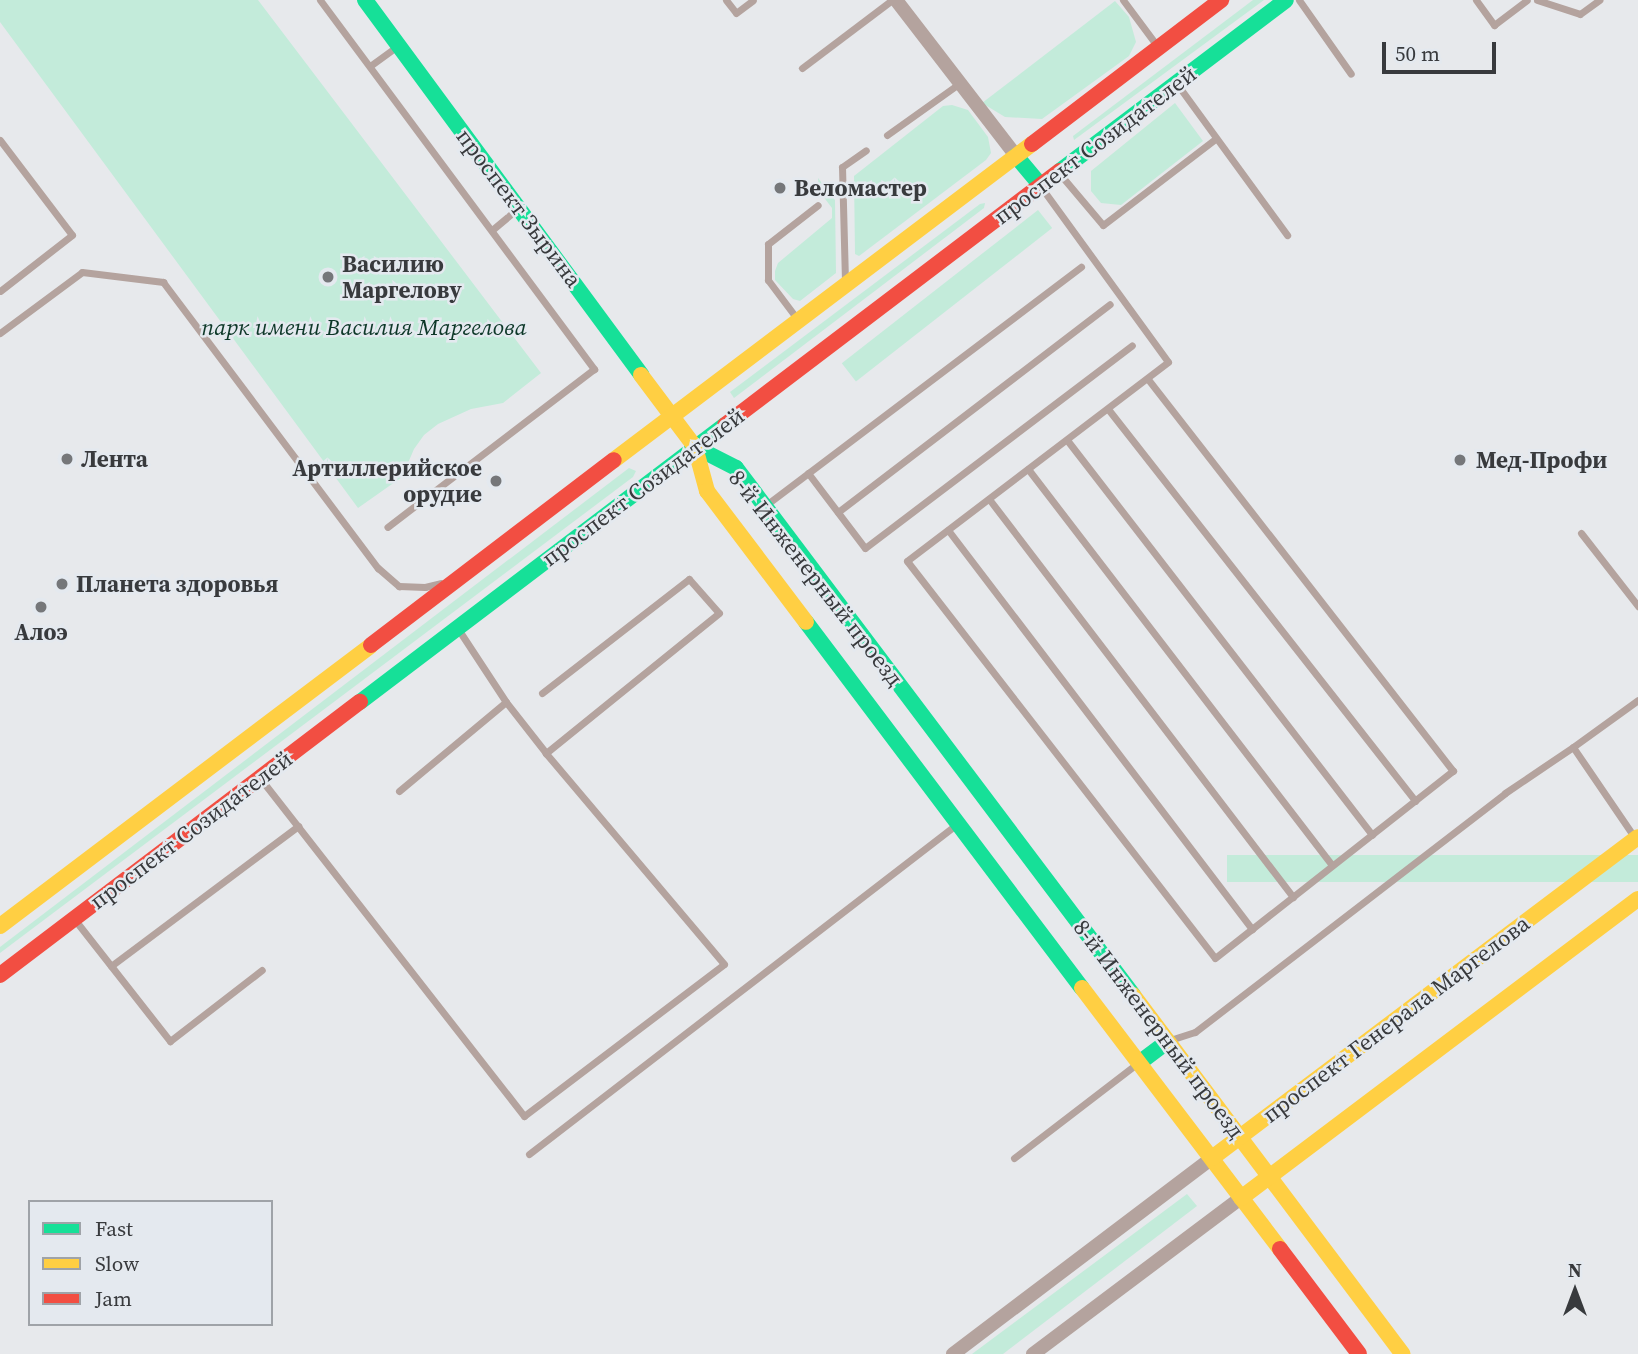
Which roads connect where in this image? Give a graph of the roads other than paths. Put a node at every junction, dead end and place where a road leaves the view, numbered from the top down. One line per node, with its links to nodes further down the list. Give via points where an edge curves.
1 (320, 0): 16 (lane)
2 (365, 0): 14 (street, проспект Зырина)
3 (726, 0): 4 (lane, via 736,13)
4 (753, 0)
5 (894, 0): 17 (lane); 19 (street)
6 (1123, 0): 15 (lane)
7 (1221, 0): 15 (street, проспект Созидателей)
8 (1286, 0): 20 (street, проспект Созидателей)
9 (1299, 0): 18 (lane)
10 (1476, 0): 11 (lane, via 1494,25)
11 (1527, 0)
12 (1537, 0): 13 (lane, via 1580,13)
13 (1600, 0)
14 (398, 45): 16 (lane); 29 (street, проспект Зырина)
15 (1159, 47): 25 (street, проспект Созидателей)
16 (370, 66): 30 (lane)
17 (802, 68)
18 (1350, 74)
19 (960, 83): 21 (lane); 25 (street)
20 (1176, 83): 22 (lane); 26 (street, проспект Созидателей)
21 (887, 135)
22 (1215, 139): 26 (lane, via 1103,225); 31 (lane)
23 (0, 140): 34 (lane, via 72,235)
24 (866, 150): 33 (lane, via 842,167)
25 (1016, 156): 27 (street); 33 (street, проспект Созидателей)
26 (1059, 172): 27 (street, проспект Созидателей)
27 (1041, 186): 39 (lane, via 1168,362); 43 (street, проспект Созидателей)
28 (818, 205): 36 (lane, via 768,244 768,280)
29 (519, 208): 30 (lane); 41 (street, проспект Зырина)
30 (492, 230): 49 (lane, via 594,369)
31 (1287, 235)
32 (1081, 267): 45 (lane)
33 (845, 285): 36 (street, проспект Созидателей)
34 (0, 290)
35 (1110, 304): 48 (lane)
36 (799, 321): 41 (street, проспект Созидателей)
37 (0, 333): 52 (lane, via 82,272 163,282 379,568 399,586 425,587)
38 (1132, 345): 48 (lane, via 865,548)
39 (1148, 379): 40 (lane); 62 (lane, via 1453,771)
40 (1108, 409): 42 (lane); 62 (lane)
41 (673, 416): 43 (street, проспект Зырина); 52 (street, проспект Созидателей)
42 (1067, 440): 44 (lane); 65 (lane)
43 (695, 447): 47 (street, 8-й Инженерный проезд, via 736,468); 54 (street, проспект Созидателей); 63 (street, 8-й Инженерный проезд, via 707,491)
44 (1028, 469): 46 (lane); 67 (lane)
45 (808, 472): 47 (lane); 48 (lane)
46 (989, 499): 50 (lane); 68 (lane)
47 (764, 506): 76 (street, 8-й Инженерный проезд)
48 (838, 512)
49 (387, 527)
50 (948, 530): 72 (lane); 72 (lane, via 907,561 1215,958)
51 (1581, 533): 53 (lane)
52 (462, 577): 71 (street, проспект Созидателей)
53 (1638, 606)
54 (457, 628): 57 (lane); 60 (street, проспект Созидателей)
55 (542, 693): 59 (lane, via 689,579 719,613)
56 (1638, 700): 58 (lane)
57 (506, 702): 59 (lane); 61 (lane)
58 (1573, 747): 66 (lane); 76 (lane, via 1505,793 1195,1032)
59 (546, 753): 64 (lane, via 724,964 524,1116)
60 (260, 778): 64 (lane); 70 (street, проспект Созидателей)
61 (399, 792)
62 (1415, 802): 65 (lane)
63 (957, 824): 77 (street, 8-й Инженерный проезд); 79 (lane)
64 (298, 826): 73 (lane)
65 (1372, 835): 67 (lane)
66 (1637, 838): 78 (street, проспект Генерала Маргелова)
67 (1332, 865): 68 (lane)
68 (1293, 897): 72 (lane)
69 (1638, 899): 82 (street)
70 (74, 919): 73 (lane); 75 (street, проспект Созидателей)
71 (0, 926)
72 (1252, 929)
73 (111, 966): 74 (lane, via 170,1041)
74 (262, 970)
75 (0, 975)
76 (1168, 1041): 77 (street); 78 (street, 8-й Инженерный проезд)
77 (1139, 1063): 80 (lane); 81 (street, 8-й Инженерный проезд)
78 (1240, 1138): 81 (street, проспект Генерала Маргелова); 82 (street, 8-й Инженерный проезд)
79 (529, 1154)
80 (1014, 1158)
81 (1212, 1158): 83 (street, 8-й Инженерный проезд); 84 (street, проспект Генерала Маргелова)
82 (1269, 1176): 83 (street); 87 (street, 8-й Инженерный проезд)
83 (1241, 1198): 85 (street); 86 (street, 8-й Инженерный проезд)
84 (953, 1354)
85 (1033, 1354)
86 (1359, 1354)
87 (1403, 1354)

